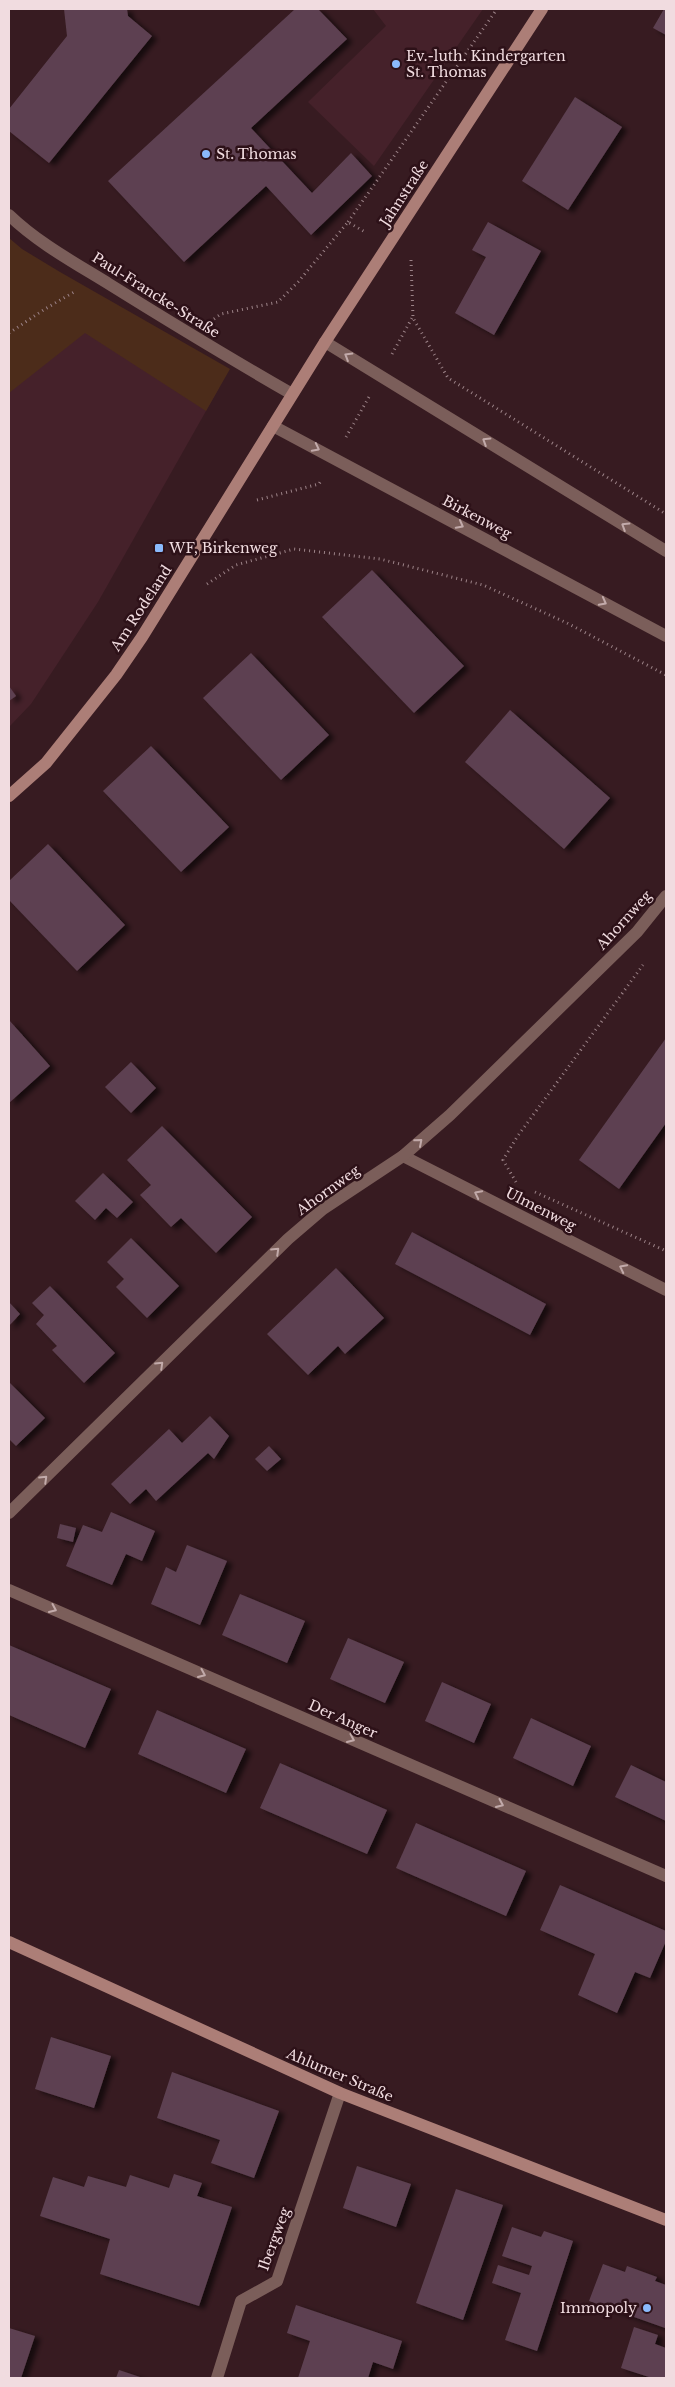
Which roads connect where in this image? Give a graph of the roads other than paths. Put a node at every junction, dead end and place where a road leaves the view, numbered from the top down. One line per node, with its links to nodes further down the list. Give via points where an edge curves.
1 (542, 9): 3 (street, Jahnstraße)
2 (9, 215): 4 (street, Paul-Francke-Straße, via 24,230 194,338)
3 (325, 342): 4 (street, Jahnstraße); 6 (street, one-way to 3)
4 (292, 394): 5 (street, Am Rodeland)
5 (273, 426): 7 (street, Birkenweg, one-way to 7); 8 (street, Am Rodeland, via 116,675 46,763)
6 (666, 551)
7 (666, 636)
8 (9, 796)
9 (666, 896): 10 (street, Ahornweg, one-way to 9, via 450,1115 637,932)
10 (403, 1156): 11 (street, Ulmenweg, one-way to 10); 12 (street, Ahornweg, one-way to 10, via 288,1239 323,1210)
11 (666, 1290)
12 (9, 1513)
13 (9, 1590): 14 (street, Der Anger, one-way to 14)
14 (666, 1876)
15 (9, 1942): 16 (street, Ahlumer Straße)
16 (340, 2093): 17 (street, Ahlumer Straße); 18 (street, Ibergweg, via 277,2281 240,2301)
17 (666, 2220)
18 (217, 2378)

